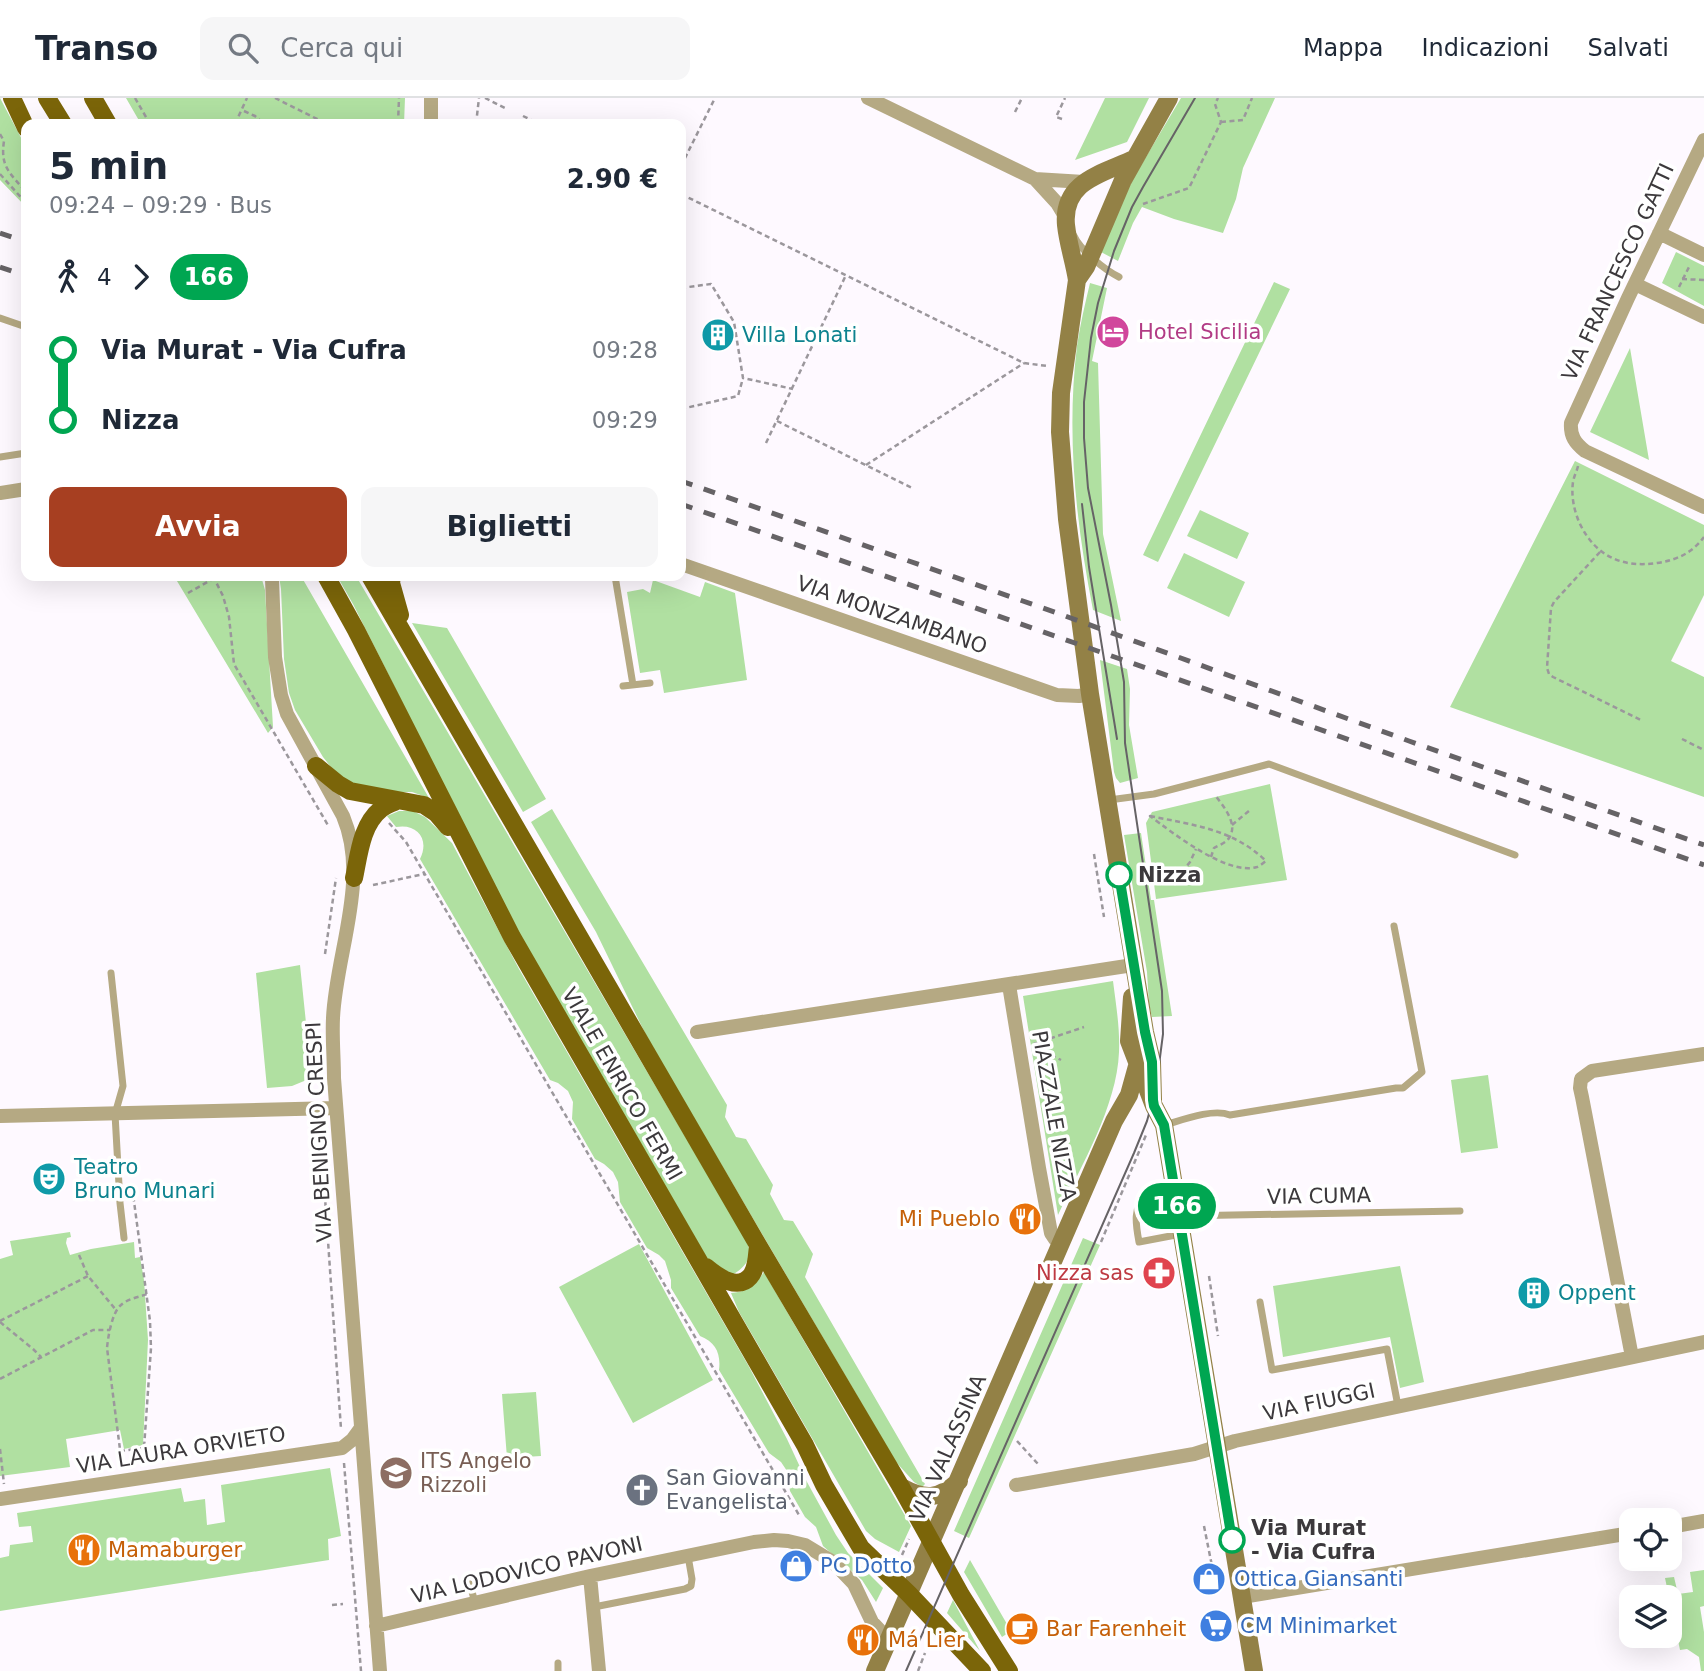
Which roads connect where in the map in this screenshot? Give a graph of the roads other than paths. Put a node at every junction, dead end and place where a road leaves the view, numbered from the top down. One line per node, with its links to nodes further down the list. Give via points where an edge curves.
1 (12, 98): 7 (main road)
2 (47, 98): 8 (main road)
3 (93, 98): 9 (main road)
4 (431, 98): 10 (street)
5 (1169, 98): 12 (main road)
6 (877, 100): 13 (street)
7 (22, 119)
8 (60, 119)
9 (105, 119)
10 (430, 119)
11 (1704, 140): 18 (street, VIA FRANCESCO GATTI)
12 (1134, 159): 14 (main road); 15 (main road)
13 (1035, 179): 14 (street); 16 (street, via 1057,203)
14 (1091, 179): 15 (main road, via 1108,186); 16 (main road, via 1068,200)
15 (1111, 207): 17 (main road)
16 (1067, 224): 17 (main road, via 1088,233); 19 (lane, via 1076,242); 22 (main road)
17 (1102, 227): 19 (main road)
18 (1659, 233): 20 (street); 23 (street, VIA FRANCESCO GATTI)
19 (1091, 256): 21 (lane); 22 (main road)
20 (1698, 258)
21 (1119, 276)
22 (1077, 280): 42 (main road, via 1060,393 1060,432)
23 (1635, 284): 24 (street); 31 (street, VIA FRANCESCO GATTI, via 1570,431 1575,443 1586,450)
24 (1704, 317)
25 (0, 318): 26 (lane)
26 (21, 325)
27 (21, 454): 28 (lane)
28 (0, 457)
29 (21, 490): 30 (street)
30 (0, 493)
31 (1704, 507)
32 (686, 566): 42 (street, VIA MONZAMBANO, via 1057,695)
33 (272, 581): 43 (street, via 281,695)
34 (330, 581): 46 (main road, VIALE ENRICO FERMI)
35 (373, 581): 38 (main road, VIALE ENRICO FERMI)
36 (392, 581): 38 (main road)
37 (616, 581): 40 (lane)
38 (406, 639): 68 (main road, VIALE ENRICO FERMI)
39 (650, 682): 40 (lane)
40 (632, 685): 41 (lane)
41 (623, 686)
42 (1090, 694): 45 (main road)
43 (316, 766): 44 (main road, via 350,791); 48 (street, VIA BENIGNO CRESPI, via 349,832 352,846)
44 (397, 801): 46 (main road, via 424,805 436,813); 48 (main road, via 383,808 368,826)
45 (1107, 801): 47 (lane, via 1154,794 1269,764); 50 (main road)
46 (466, 848): 69 (main road, VIALE ENRICO FERMI, via 551,1008)
47 (1515, 855)
48 (345, 877): 58 (street, VIA BENIGNO CRESPI, via 333,1018)
49 (1394, 926): 62 (lane, via 1422,1072 1413,1080 1403,1088 1230,1115 1222,1112)
50 (1133, 965): 52 (street); 54 (main road)
51 (111, 973): 59 (lane, via 123,1086)
52 (1009, 985): 53 (street); 67 (street, PIAZZALE NIZZA, via 1051,1233)
53 (697, 1032)
54 (1137, 1036): 56 (main road, PIAZZALE NIZZA); 57 (main road, via 1152,1062); 61 (main road, PIAZZALE NIZZA)
55 (1704, 1054): 72 (street, via 1592,1071 1581,1079)
56 (1138, 1063): 57 (main road); 61 (main road, PIAZZALE NIZZA, via 1129,1095)
57 (1153, 1100): 62 (main road)
58 (336, 1108): 59 (street); 74 (street, VIA BENIGNO CRESPI)
59 (115, 1114): 60 (street); 66 (lane)
60 (0, 1116)
61 (1114, 1121): 62 (main road, via 1142,1111); 67 (main road, PIAZZALE NIZZA)
62 (1164, 1125): 63 (main road)
63 (1174, 1187): 65 (main road); 65 (lane, via 1147,1194 1140,1203 1136,1214 1139,1242)
64 (1460, 1211): 65 (lane, VIA CUMA)
65 (1181, 1225): 76 (main road)
66 (124, 1238)
67 (1062, 1243): 78 (main road, VIA VALASSINA)
68 (758, 1245): 69 (main road, via 752,1275 745,1281 723,1281); 80 (main road, VIALE ENRICO FERMI)
69 (698, 1261): 89 (main road, VIALE ENRICO FERMI, via 851,1533)
70 (1260, 1302): 73 (lane, via 1272,1370 1387,1349)
71 (1704, 1342): 72 (street, VIA FIUGGI)
72 (1632, 1357): 73 (street, VIA FIUGGI)
73 (1398, 1406): 76 (street, VIA FIUGGI)
74 (360, 1429): 75 (street); 77 (street, VIA BENIGNO CRESPI)
75 (342, 1446): 77 (street); 81 (street, VIA LAURA ORVIETO)
76 (1217, 1446): 79 (street, VIA FIUGGI); 90 (main road)
77 (363, 1463): 93 (street, VIA BENIGNO CRESPI)
78 (959, 1481): 80 (main road, via 934,1497); 85 (main road, VIA VALASSINA)
79 (1016, 1485)
80 (901, 1487): 85 (main road, VIALE ENRICO FERMI)
81 (2, 1492)
82 (1704, 1521): 83 (street)
83 (1682, 1525)
84 (1619, 1535): 90 (street)
85 (932, 1542): 89 (main road, VIA VALASSINA); 99 (main road, VIALE ENRICO FERMI)
86 (688, 1556): 87 (street, VIA LODOVICO PAVONI); 92 (lane, via 691,1586); 94 (street, VIA LODOVICO PAVONI, via 774,1540 806,1545 845,1573 872,1622)
87 (590, 1576): 91 (street, VIA LODOVICO PAVONI); 92 (street)
88 (470, 1584): 91 (lane)
89 (909, 1594): 94 (main road, VIA VALASSINA); 98 (main road, VIALE ENRICO FERMI)
90 (1242, 1597): 100 (main road)
91 (475, 1603): 93 (street, VIA LODOVICO PAVONI)
92 (594, 1607): 96 (street)
93 (376, 1626): 95 (street, VIA BENIGNO CRESPI)
94 (888, 1640): 97 (main road, VIA VALASSINA)
95 (380, 1671)
96 (599, 1671)
97 (875, 1671)
98 (982, 1671)
99 (1009, 1671)
100 (1254, 1671)

